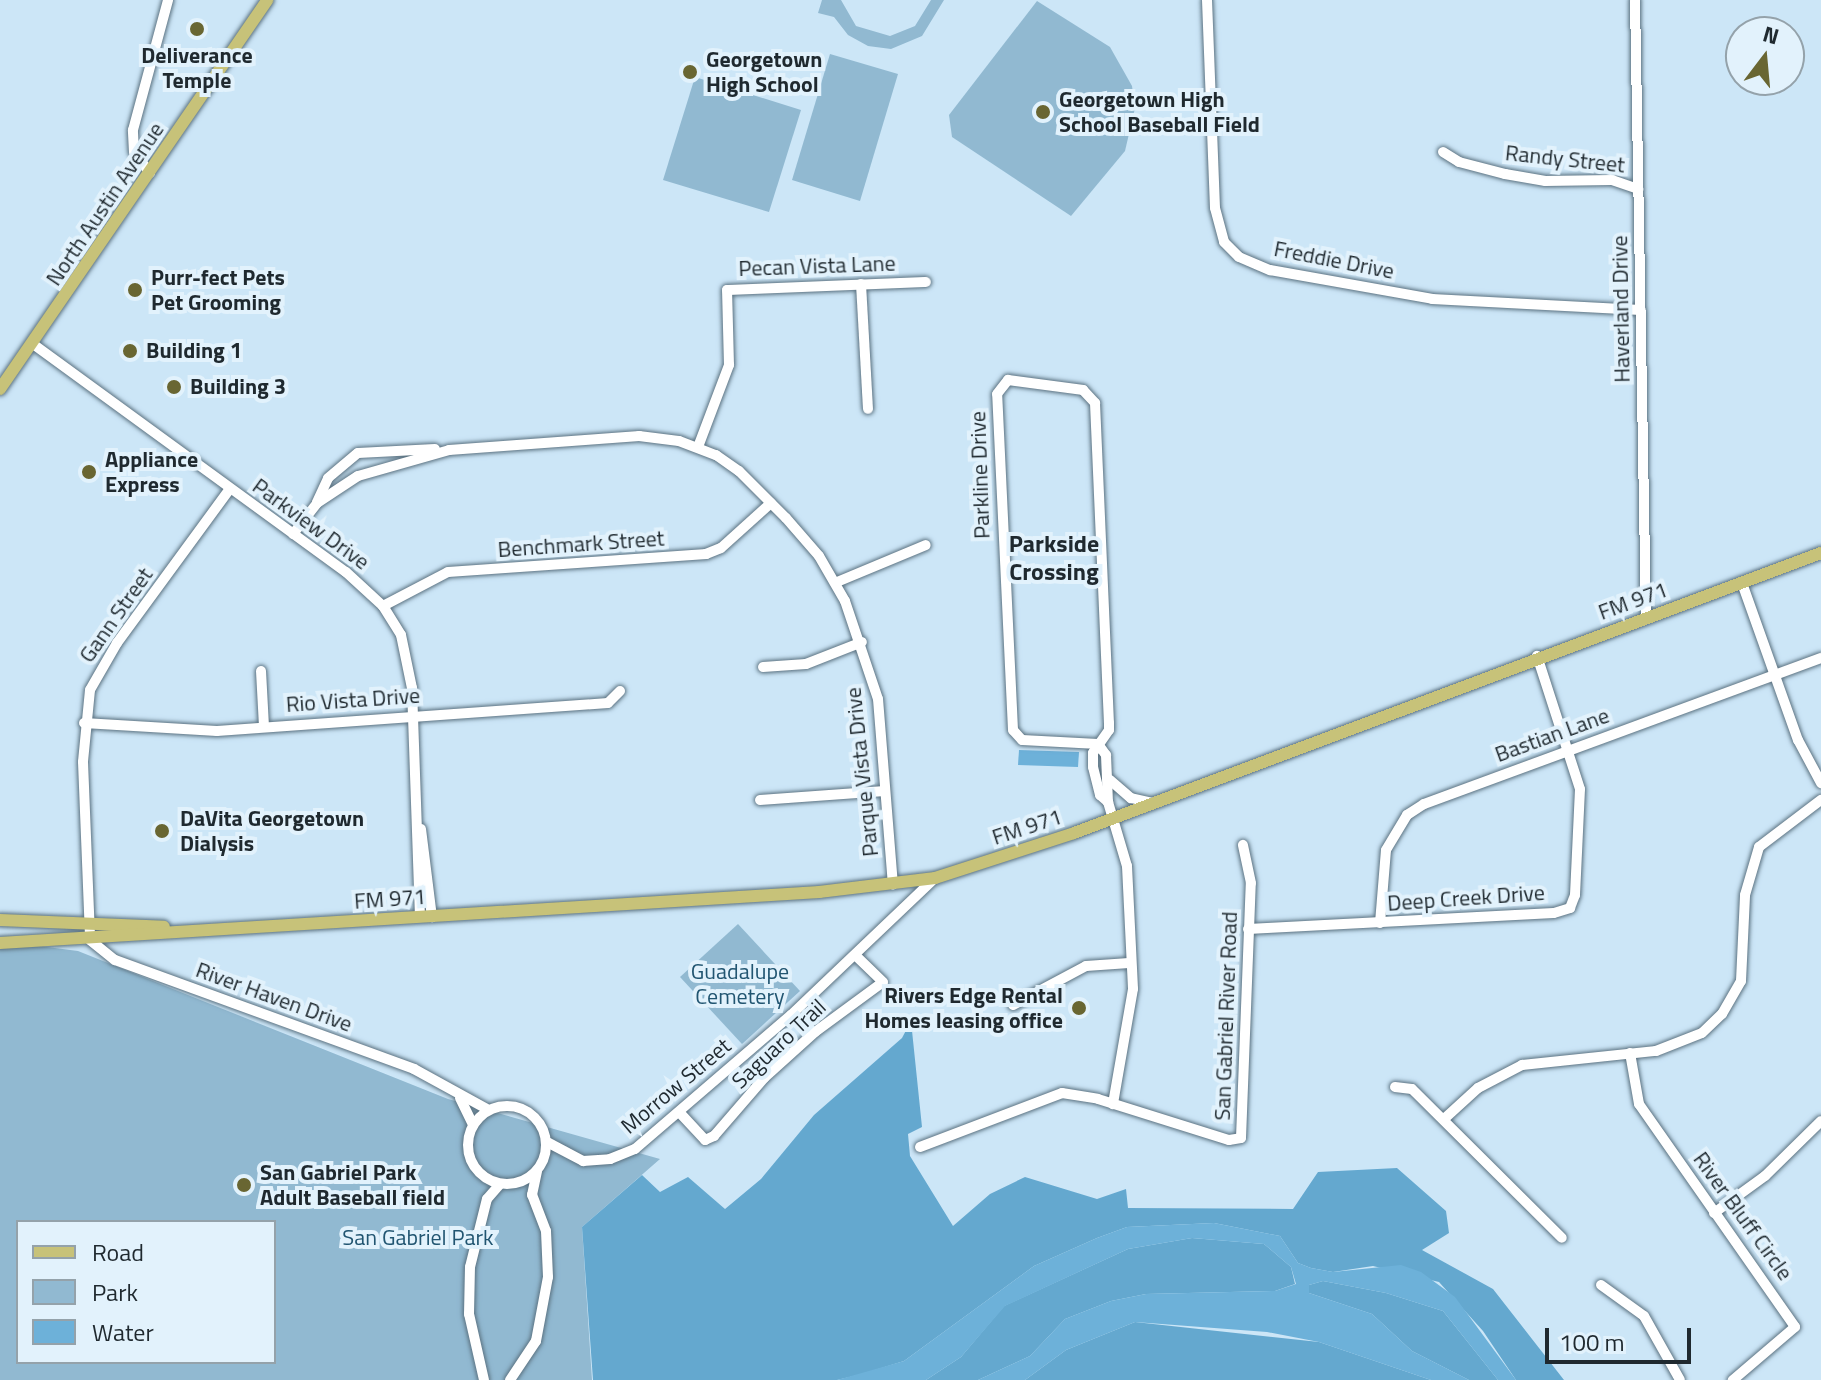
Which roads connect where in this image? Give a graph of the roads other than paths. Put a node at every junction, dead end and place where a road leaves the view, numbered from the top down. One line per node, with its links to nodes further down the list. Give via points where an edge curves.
1 (168, 0): 6 (street, via 133,130 134,152)
2 (267, 0): 6 (main road, North Austin Avenue)
3 (1207, 0): 10 (street, Freddie Drive, via 1215,208 1224,242 1239,257 1270,270 1432,299)
4 (1635, 0): 7 (street, Haverland Drive)
5 (1443, 152): 7 (street, Randy Street, via 1459,162 1518,176 1612,180)
6 (150, 173): 11 (main road, North Austin Avenue)
7 (1638, 189): 10 (street, Haverland Drive)
8 (926, 282): 9 (street, Pecan Vista Lane)
9 (861, 284): 13 (street); 14 (street, Pecan Vista Lane, via 727,290 729,365)
10 (1641, 310): 25 (street, Haverland Drive)
11 (33, 344): 12 (main road, North Austin Avenue); 16 (street, Parkview Drive)
12 (0, 389)
13 (868, 409)
14 (698, 447): 15 (street, Parque Vista Drive, via 639,436); 18 (street, Parque Vista Drive, via 739,471)
15 (449, 450): 17 (street, Parque Vista Drive, via 380,466); 17 (street, Parque Vista Drive, via 395,447 358,453 328,478)
16 (229, 490): 19 (street, Parkview Drive); 34 (street, Gann Street, via 103,664 90,690)
17 (317, 503): 19 (street, Parque Vista Drive)
18 (771, 503): 22 (street, Parque Vista Drive); 24 (street, Benchmark Street, via 721,548 706,554 448,572)
19 (293, 534): 24 (street, Parkview Drive)
20 (926, 545): 22 (street)
21 (1821, 553): 23 (main road, FM 971 / FM 971)
22 (837, 582): 26 (street, Parque Vista Drive)
23 (1742, 583): 25 (main road, FM 971 / FM 971); 31 (street)
24 (383, 606): 33 (street, Parkview Drive, via 405,648)
25 (1646, 617): 27 (main road, FM 971 / FM 971)
26 (862, 642): 29 (street, via 806,664); 40 (street, Parque Vista Drive, via 878,699)
27 (1537, 656): 37 (street, Deep Creek Drive); 44 (main road, FM 971 / FM 971)
28 (1821, 658): 31 (street, Bastian Lane)
29 (763, 667)
30 (261, 671): 35 (street)
31 (1774, 675): 37 (street, Bastian Lane); 39 (street)
32 (620, 691): 33 (street, Rio Vista Drive, via 608,703)
33 (414, 716): 35 (street, Rio Vista Drive); 49 (street, Parkview Drive, via 419,823 415,853)
34 (84, 723): 35 (street, Rio Vista Drive, via 176,732); 52 (street, Gann Street)
35 (264, 727)
36 (1098, 744): 36 (street, Parkline Drive, via 1022,740 1013,730 997,394 1008,380 1083,390 1095,403 1109,723); 38 (street, Parkline Drive); 43 (street, Parkline Drive, via 1093,753 1095,781)
37 (1569, 750): 51 (street, Bastian Lane, via 1407,815 1386,850); 51 (street, Deep Creek Drive, via 1580,789 1570,908)
38 (1110, 780): 43 (street, Parkline Drive); 44 (street, via 1131,798)
39 (1821, 783)
40 (885, 791): 41 (street); 48 (street, Parque Vista Drive)
41 (760, 800)
42 (1821, 800): 60 (street, via 1759,847 1745,895 1741,980 1722,1014 1682,1044)
43 (1108, 802): 45 (street, Parkline Drive)
44 (1153, 803): 45 (main road, FM 971 / FM 971)
45 (1113, 818): 47 (main road, FM 971 / FM 971); 58 (street, Parkline Drive, via 1127,866)
46 (1243, 845): 54 (street, San Gabriel River Road, via 1251,883)
47 (935, 878): 48 (main road, FM 971 / FM 971); 57 (street, Morrow Street)
48 (893, 884): 49 (main road, FM 971 / FM 971)
49 (426, 917): 53 (main road, FM 971 / FM 971)
50 (0, 920): 52 (main road, FM 971 / FM 971)
51 (1380, 923): 54 (street, Deep Creek Drive)
52 (87, 924): 53 (main road, FM 971 / FM 971); 55 (street)
53 (199, 929): 55 (main road, FM 971 / FM 971)
54 (1248, 929): 63 (street, San Gabriel River Road, via 1241,1138 1220,1138)
55 (90, 940): 56 (main road, FM 971 / FM 971); 62 (street, River Haven Drive, via 115,960 414,1069)
56 (0, 943)
57 (855, 955): 65 (street, Morrow Street); 65 (street, Saguaro Trail, via 883,982 764,1078 714,1136 705,1140)
58 (1129, 963): 59 (street, via 1086,966); 63 (street, Parkline Drive, via 1133,999)
59 (1013, 1005)
60 (1630, 1053): 66 (street, via 1522,1065 1478,1088); 79 (street, River Bluff Circle, via 1639,1104)
61 (1395, 1087): 66 (street, via 1412,1089)
62 (460, 1098): 64 (street, River Haven Drive); 68 (street)
63 (1113, 1104): 71 (street, San Gabriel River Road, via 1077,1093 1040,1098)
64 (489, 1110): 68 (street); 70 (street, via 520,1107 533,1115)
65 (680, 1113): 72 (street, Morrow Street, via 623,1154 583,1161)
66 (1444, 1119): 80 (street)
67 (1821, 1121): 69 (street)
68 (473, 1125): 74 (street, via 468,1152)
69 (1817, 1135): 79 (street)
70 (547, 1142): 72 (street); 73 (street)
71 (920, 1147)
72 (570, 1157): 73 (street, Morrow Street)
73 (539, 1168): 76 (street); 77 (street)
74 (482, 1176): 75 (street); 78 (street)
75 (500, 1184): 76 (street); 78 (street)
76 (515, 1184): 77 (street)
77 (532, 1195): 83 (street, via 546,1231 548,1277 536,1341)
78 (487, 1199): 82 (street, via 472,1256 469,1314)
79 (1714, 1213): 85 (street, River Bluff Circle, via 1795,1327)
80 (1562, 1238)
81 (1601, 1285): 84 (street, via 1644,1316)
82 (484, 1380)
83 (510, 1380)
84 (1680, 1380)
85 (1733, 1380)

